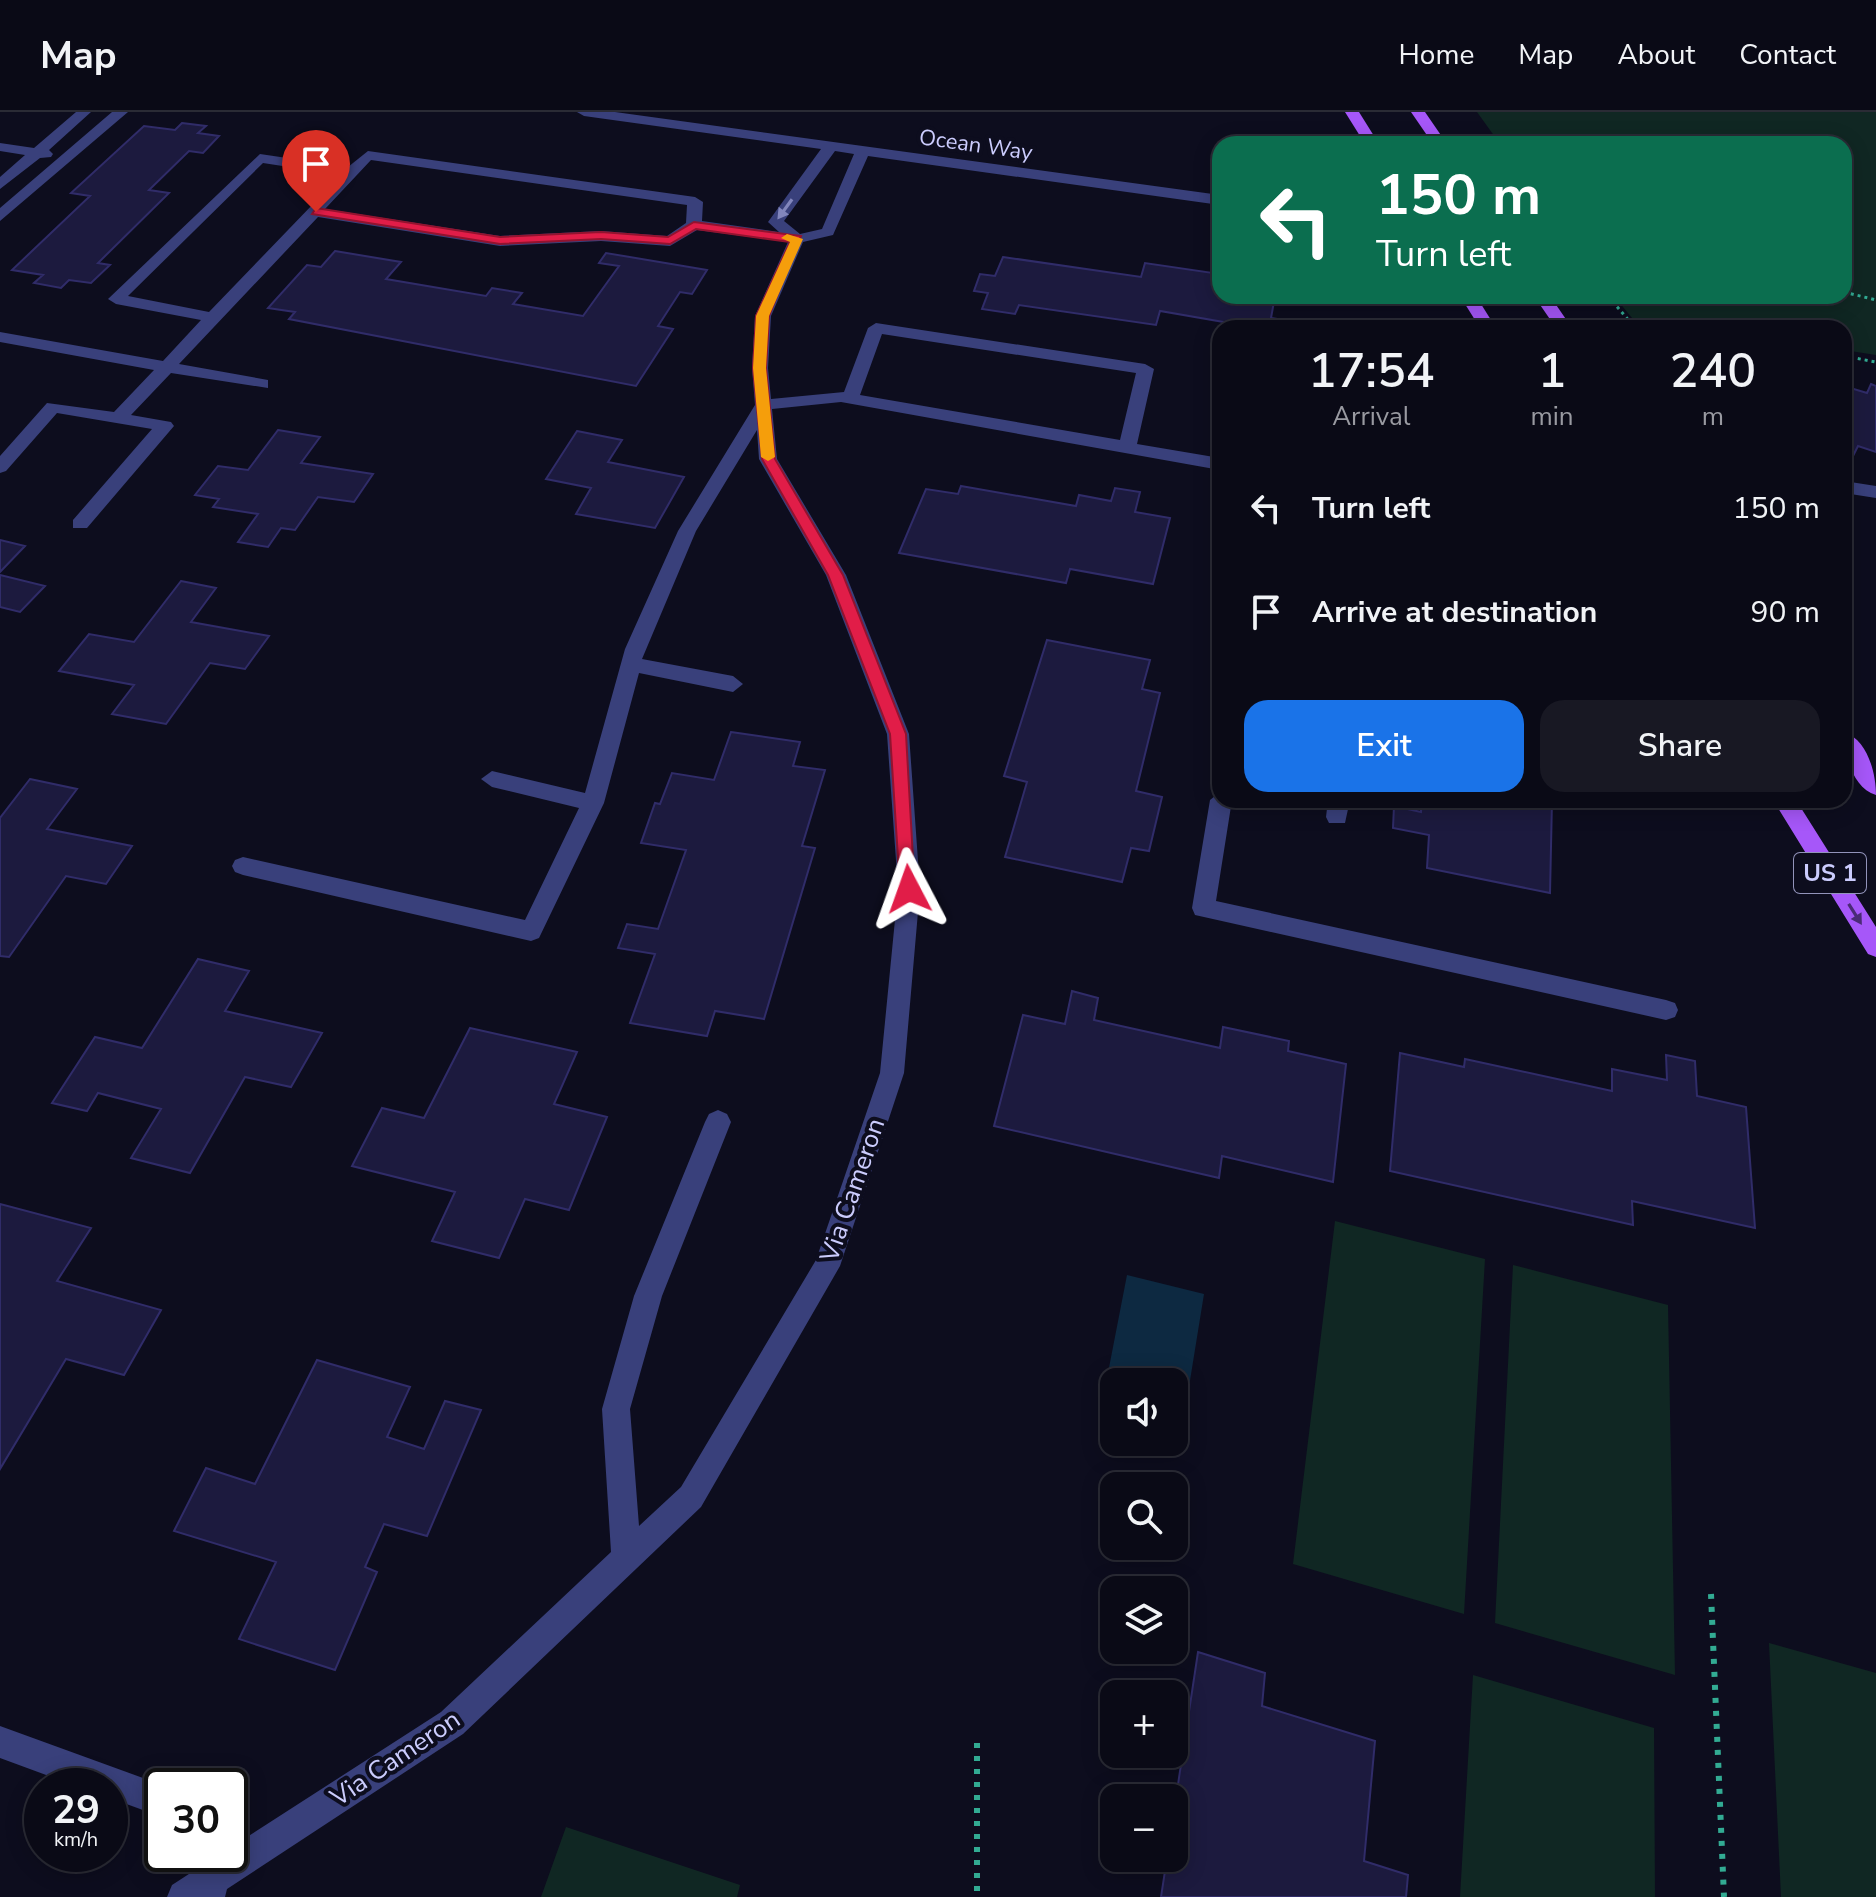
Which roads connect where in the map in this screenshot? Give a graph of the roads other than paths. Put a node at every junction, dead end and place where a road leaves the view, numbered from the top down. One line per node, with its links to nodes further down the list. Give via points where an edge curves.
1 (84, 112): 13 (street)
2 (121, 112): 14 (street)
3 (584, 112): 7 (street, Ocean Way)
4 (733, 112): 7 (street)
5 (1352, 112): 8 (main road)
6 (1418, 112): 9 (main road)
7 (723, 131): 10 (street, Ocean Way)
8 (1367, 136)
9 (1434, 136)
10 (831, 146): 12 (street, Ocean Way); 21 (street, one-way to 21, via 776,222)
11 (0, 147): 13 (street)
12 (863, 151): 17 (street, Ocean Way); 21 (street, via 828,232)
13 (36, 153): 14 (street); 16 (street)
14 (68, 158): 19 (street)
15 (352, 172): 18 (street); 20 (street, via 368,155 695,202); 22 (street, via 260,158 116,299)
16 (0, 185)
17 (1212, 199)
18 (316, 212): 20 (street, via 500,241 601,236 670,241); 22 (street)
19 (0, 216)
20 (694, 225): 21 (street)
21 (797, 239): 27 (street, Via Cameron, via 763,316)
22 (214, 318): 24 (street)
23 (0, 337): 24 (street)
24 (168, 366): 25 (street); 28 (street)
25 (262, 384)
26 (850, 399): 27 (street); 29 (street); 29 (street, via 876,328 1145,369)
27 (763, 405): 35 (street, via 687,531); 47 (street, Via Cameron, via 768,459 836,575 898,734 909,889 892,1073 827,1266 691,1497)
28 (118, 418): 31 (street, via 53,407); 34 (street, via 165,426)
29 (1127, 447): 30 (street)
30 (1212, 463)
31 (0, 467)
32 (1852, 488): 33 (street)
33 (1876, 492)
34 (80, 524)
35 (632, 664): 36 (street); 40 (street)
36 (733, 684)
37 (1852, 752): 39 (main road)
38 (492, 779): 40 (street)
39 (1876, 787)
40 (593, 803): 43 (street, via 531,931)
41 (1220, 808): 45 (street, via 1203,908)
42 (1789, 808): 44 (main road, US 1, one-way to 44)
43 (243, 866)
44 (1876, 947)
45 (1666, 1010)
46 (718, 1122): 47 (street, via 648,1296 616,1409)
47 (626, 1558): 50 (street, Via Cameron, via 452,1723)
48 (0, 1742): 49 (street)
49 (144, 1794)
50 (202, 1882)

